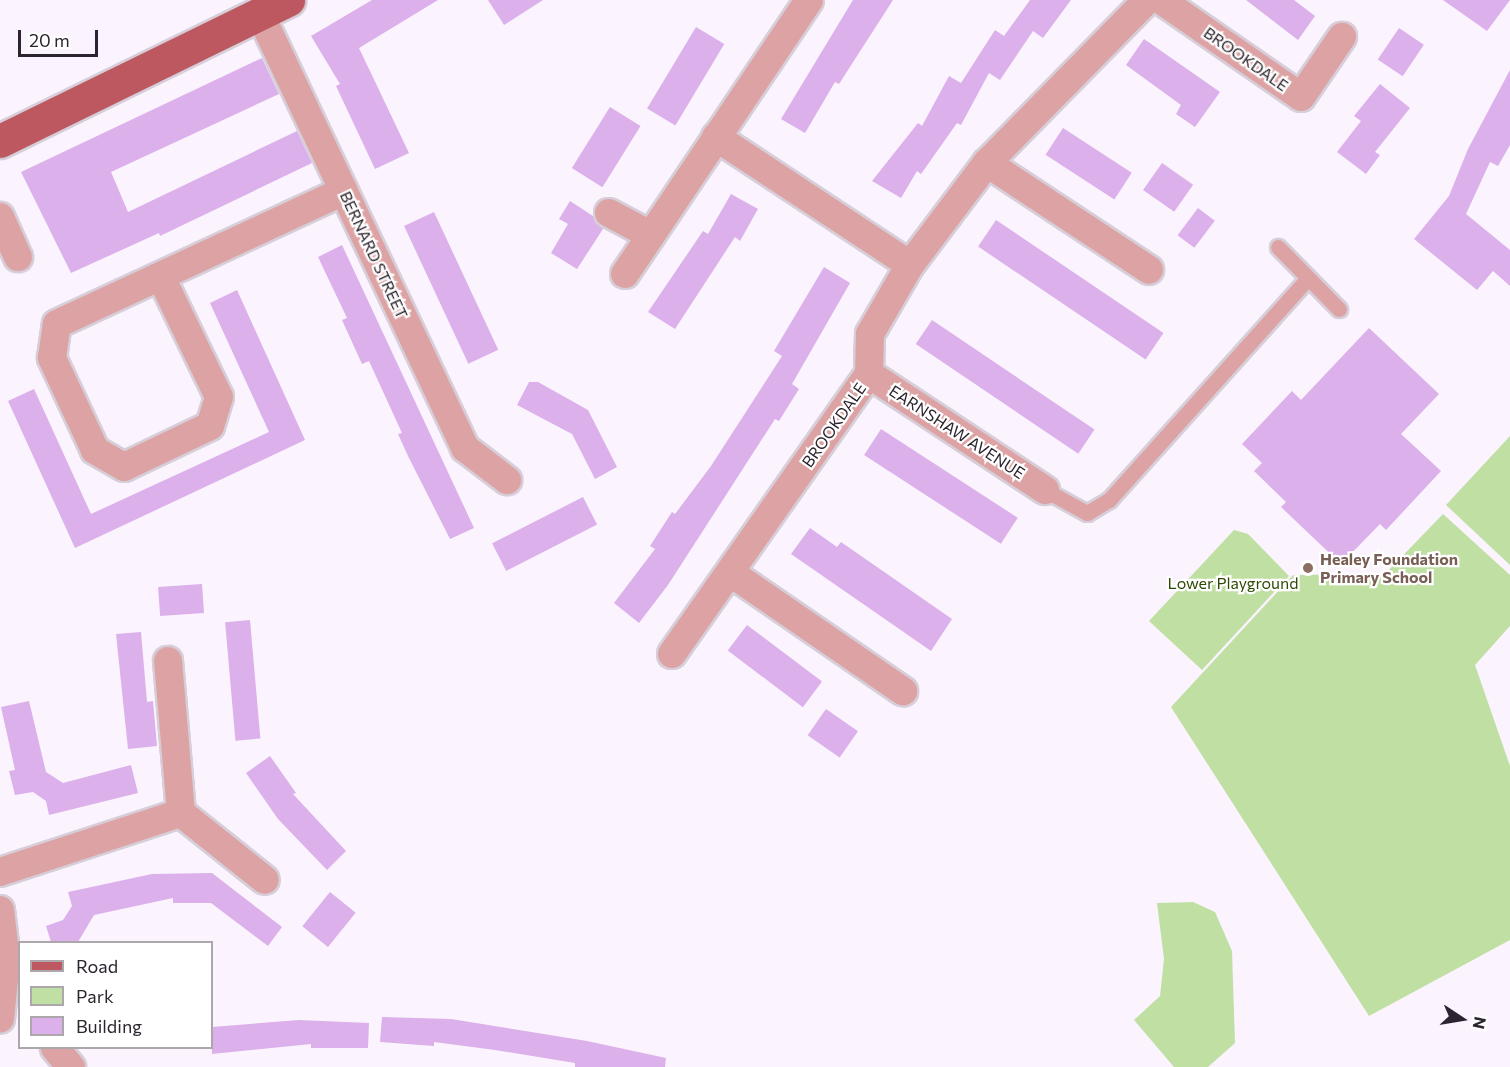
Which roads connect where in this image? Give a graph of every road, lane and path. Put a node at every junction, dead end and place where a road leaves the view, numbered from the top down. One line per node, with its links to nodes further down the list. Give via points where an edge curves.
1 (809, 0): 6 (street)
2 (1147, 0): 8 (street, BROOKDALE)
3 (1161, 0): 5 (street, BROOKDALE, via 1301,97)
4 (274, 7): 7 (main road); 9 (street, BERNARD STREET)
5 (1342, 37)
6 (716, 137): 12 (street); 15 (street)
7 (0, 141)
8 (987, 163): 15 (street, BROOKDALE); 16 (street)
9 (344, 192): 18 (street); 22 (street, BERNARD STREET, via 465,448)
10 (609, 213): 12 (street)
11 (0, 217): 14 (street)
12 (650, 236): 17 (street)
13 (1278, 247): 19 (lane)
14 (18, 257)
15 (909, 265): 21 (street, BROOKDALE, via 870,334)
16 (1149, 270)
17 (625, 274)
18 (161, 277): 18 (street, via 219,397 210,426 124,467 95,450 52,358 57,324)
19 (1308, 278): 20 (lane); 23 (lane, via 1109,500 1087,513)
20 (1339, 309)
21 (869, 374): 23 (street, EARNSHAW AVENUE); 24 (street, BROOKDALE)
22 (507, 480)
23 (1045, 490)
24 (731, 573): 25 (street, BROOKDALE); 27 (street)
25 (672, 654)
26 (168, 661): 28 (street)
27 (903, 691)
28 (182, 813): 29 (street); 30 (street)
29 (0, 872)
30 (265, 880)
31 (0, 910): 32 (street)
32 (7, 1007)
33 (57, 1049): 34 (street)
34 (71, 1067)

